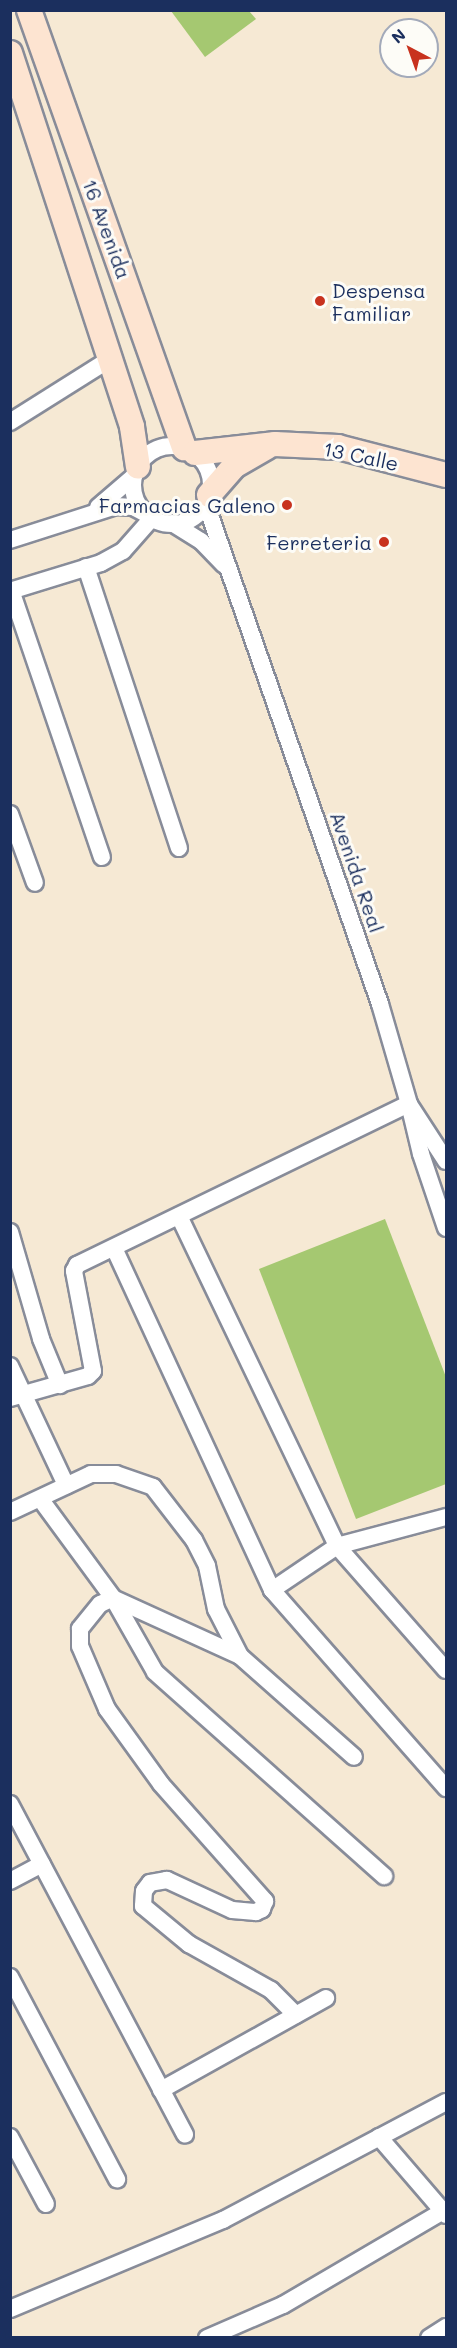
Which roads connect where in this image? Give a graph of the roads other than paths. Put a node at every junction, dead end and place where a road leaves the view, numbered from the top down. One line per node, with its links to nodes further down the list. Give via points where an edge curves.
1 (29, 10): 6 (main road, 16 Avenida)
2 (10, 53): 3 (main road, 16 Avenida)
3 (110, 359): 4 (street); 7 (main road, 16 Avenida, via 132,427)
4 (10, 422)
5 (275, 444): 6 (main road, 13 Calle); 8 (main road, 13 Calle, via 338,447); 9 (main road, via 234,466)
6 (189, 450): 7 (street, via 156,450); 9 (street, via 210,476)
7 (136, 471): 10 (street); 11 (street, via 134,493)
8 (447, 475)
9 (208, 500): 12 (street, via 191,518); 16 (street, Avenida Real)
10 (90, 512): 11 (street, via 126,505); 13 (street)
11 (150, 516): 12 (street); 14 (street, via 123,551)
12 (172, 523): 16 (street, Avenida Real, via 213,552)
13 (10, 540)
14 (86, 567): 15 (street); 18 (street)
15 (11, 590): 19 (street)
16 (239, 591): 21 (street, Avenida Real, via 376,992)
17 (10, 814): 20 (street)
18 (179, 848)
19 (102, 857)
20 (35, 883)
21 (410, 1104): 22 (street, Avenida Real); 23 (street); 24 (street, via 421,1154)
22 (447, 1161)
23 (179, 1216): 26 (street); 34 (street)
24 (447, 1228)
25 (10, 1232): 28 (street, via 42,1340)
26 (114, 1248): 28 (street, via 75,1268 93,1371); 35 (street)
27 (10, 1366): 29 (street)
28 (60, 1385): 29 (street)
29 (16, 1397): 30 (street)
30 (66, 1485): 32 (street); 37 (street, via 91,1474 116,1474 153,1487 194,1540 207,1566 216,1609)
31 (45, 1504): 36 (street)
32 (10, 1512)
33 (447, 1517): 34 (street)
34 (337, 1546): 35 (street); 38 (street)
35 (272, 1590): 40 (street)
36 (113, 1598): 37 (street, via 127,1601); 43 (street, via 155,1672); 47 (street, via 100,1604 80,1629 80,1646 106,1709 161,1784 265,1901 262,1910 256,1912 232,1910 167,1880 150,1883 144,1891 143,1906 189,1944 271,1990)
37 (240, 1656): 39 (street)
38 (447, 1671)
39 (354, 1757)
40 (447, 1788)
41 (10, 1804): 42 (street)
42 (42, 1864): 44 (street); 48 (street)
43 (384, 1876)
44 (10, 1881)
45 (10, 1977): 53 (street)
46 (326, 1998): 47 (street)
47 (296, 2015): 48 (street)
48 (161, 2090): 50 (street)
49 (447, 2102): 52 (street)
50 (185, 2135)
51 (10, 2137): 54 (street)
52 (379, 2137): 55 (street); 56 (street, via 222,2220)
53 (117, 2179)
54 (46, 2204)
55 (445, 2213): 58 (street, via 283,2305)
56 (10, 2309)
57 (447, 2327): 59 (street)
58 (207, 2337)
59 (429, 2337)

